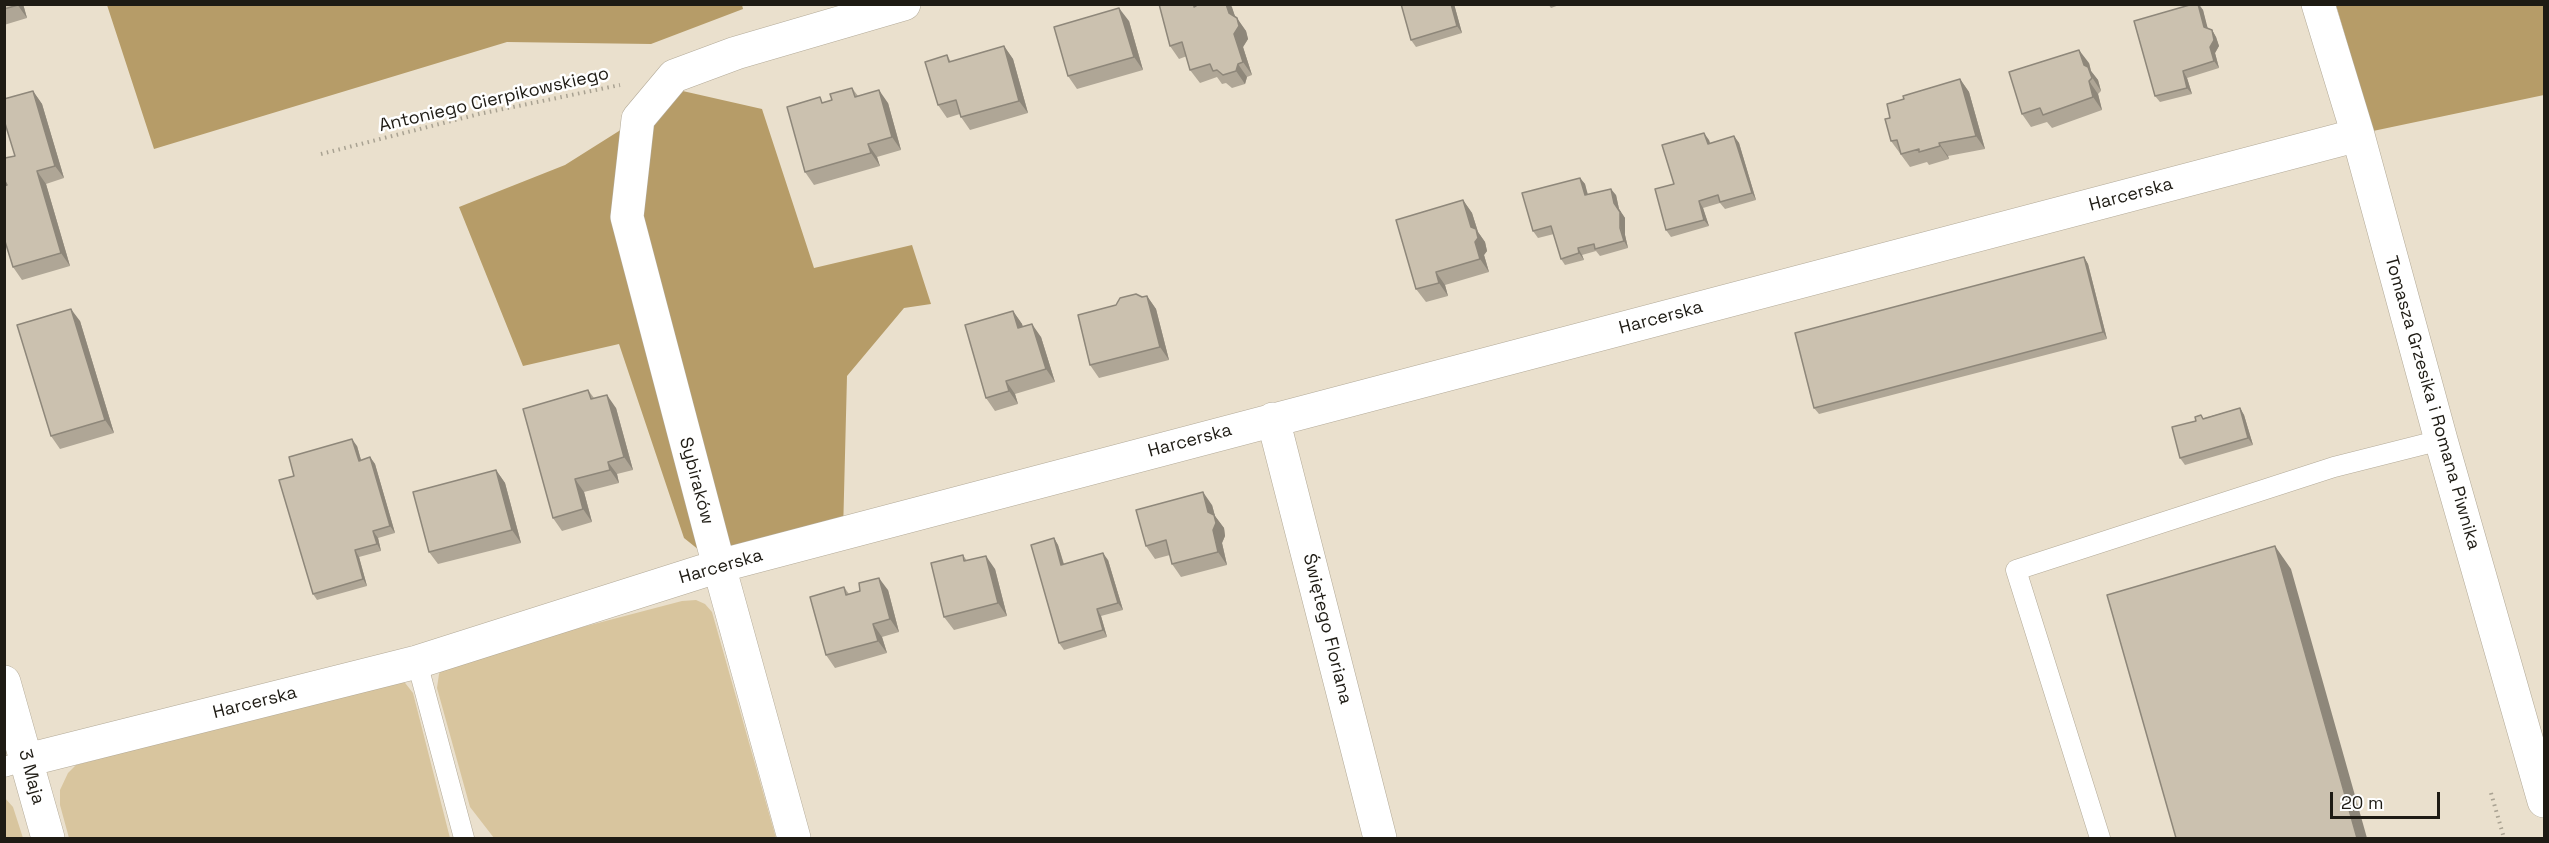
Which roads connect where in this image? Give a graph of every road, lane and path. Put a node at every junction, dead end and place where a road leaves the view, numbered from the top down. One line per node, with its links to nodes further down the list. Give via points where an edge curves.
1 (904, 4): 3 (street, via 736,53)
2 (2318, 4): 4 (street, Tomasza Grzesika i Romana Piwnika)
3 (674, 76): 5 (path, Antoniego Cierpikowskiego, via 479,114); 8 (street, Sybiraków, via 638,119 627,217)
4 (2358, 135): 6 (street, Harcerska); 7 (street, Tomasza Grzesika i Romana Piwnika)
5 (321, 154)
6 (1273, 419): 8 (street, Harcerska); 17 (street, Świętego Floriana)
7 (2441, 440): 13 (street, Tomasza Grzesika i Romana Piwnika); 18 (lane, via 2334,467 2016,570)
8 (719, 566): 9 (street, Harcerska); 16 (street, Sybiraków)
9 (417, 662): 11 (street, Harcerska); 15 (lane)
10 (4, 682): 11 (street, 3 Maja)
11 (16, 764): 14 (street, 3 Maja)
12 (2491, 793): 19 (path)
13 (2544, 801)
14 (48, 838)
15 (464, 838)
16 (794, 838)
17 (1380, 838)
18 (2100, 838)
19 (2504, 838)

